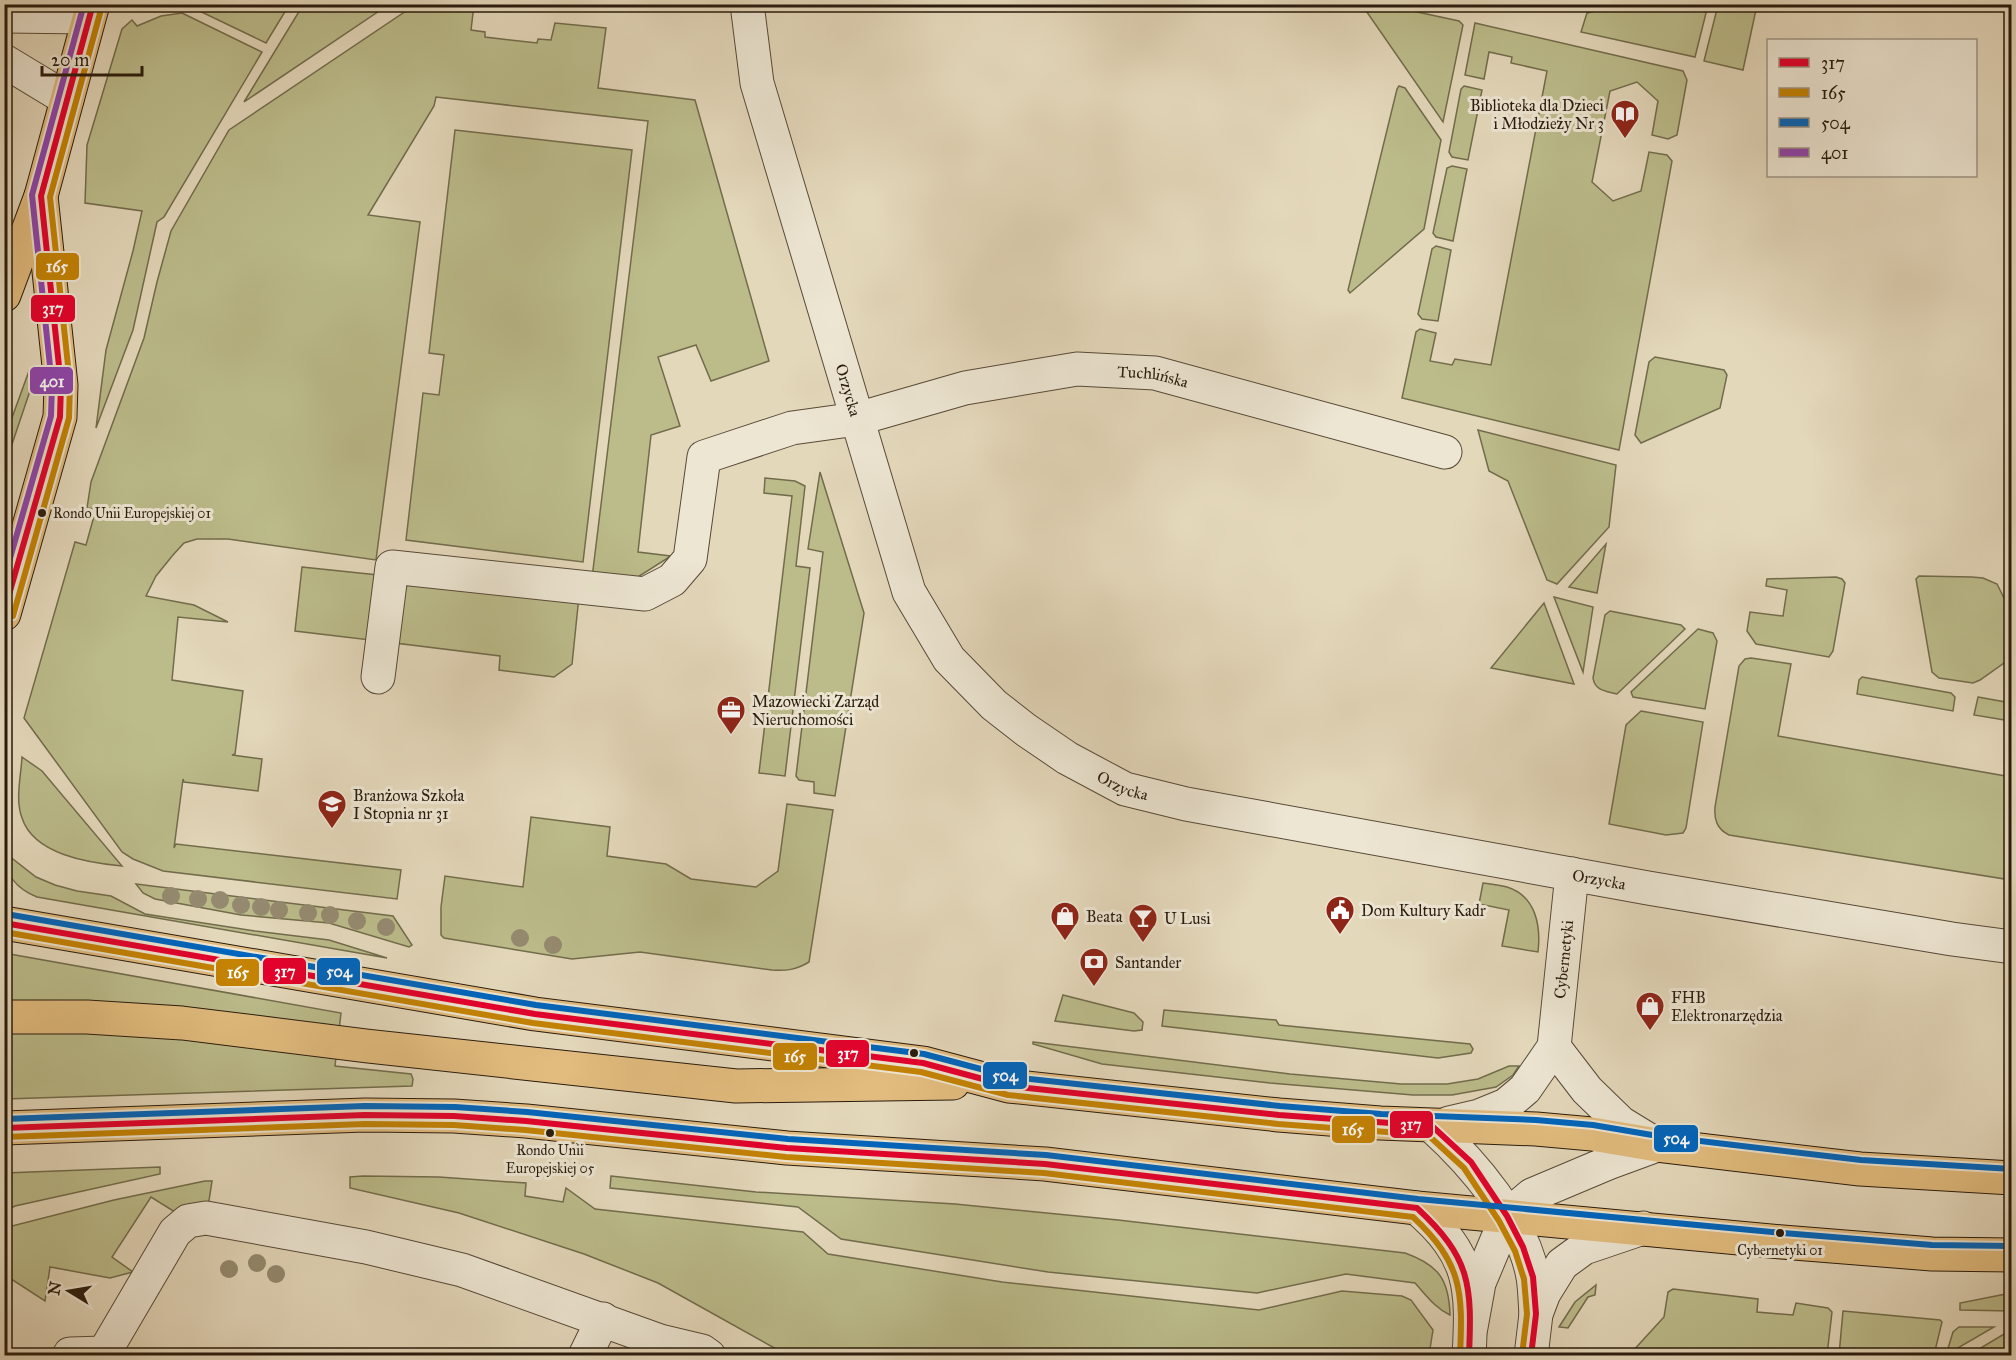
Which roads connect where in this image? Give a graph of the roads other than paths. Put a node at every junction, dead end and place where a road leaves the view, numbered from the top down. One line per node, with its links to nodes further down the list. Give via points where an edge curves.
1 (747, 4): 8 (street, Orzycka, via 758,83)
2 (91, 11): 3 (street); 5 (main road)
3 (4, 16)
4 (4, 62): 5 (street)
5 (67, 99): 6 (main road)
6 (41, 195): 7 (main road); 10 (main road, via 61,385 60,417)
7 (4, 295)
8 (857, 419): 9 (street, Tuchlińska, via 965,388 1077,369 1155,373); 11 (street, Tuchlińska, via 792,428 704,457 690,559 672,580 645,594 392,567); 12 (street, Orzycka, via 909,591 936,640 994,705 1067,758 1125,789 1186,804)
9 (1445, 452)
10 (4, 614)
11 (378, 676)
12 (1572, 874): 14 (street, Orzycka); 16 (street, Cybernetyki)
13 (4, 923): 17 (main road, via 535,1014 923,1063)
14 (2012, 947)
15 (4, 1017): 17 (main road, via 182,1023 736,1086 953,1083)
16 (1554, 1047): 18 (street, Cybernetyki, via 1525,1089 1506,1105 1462,1121); 20 (street, via 1587,1090 1621,1123)
17 (1009, 1086): 18 (main road, via 1280,1115)
18 (1432, 1126): 20 (main road, via 1536,1129); 23 (street, via 1471,1162)
19 (4, 1128): 22 (main road, via 365,1115 454,1116 775,1148 1045,1164)
20 (1657, 1145): 21 (main road, via 1860,1169); 23 (street, via 1532,1196)
21 (2012, 1178)
22 (1417, 1208): 23 (main road); 28 (street, via 1452,1242 1463,1264 1469,1296)
23 (1507, 1216): 24 (main road); 26 (street, via 1533,1276); 28 (street, via 1479,1283)
24 (1643, 1228): 25 (main road, via 1932,1254); 26 (street, via 1584,1248 1562,1264)
25 (2012, 1255)
26 (1536, 1314): 33 (street)
27 (603, 1319): 29 (street, via 462,1270 366,1247 206,1218 188,1221 175,1232); 31 (street); 32 (street)
28 (1470, 1341)
29 (105, 1355): 30 (street)
30 (69, 1356)
31 (585, 1356)
32 (709, 1356)
33 (1531, 1356)

